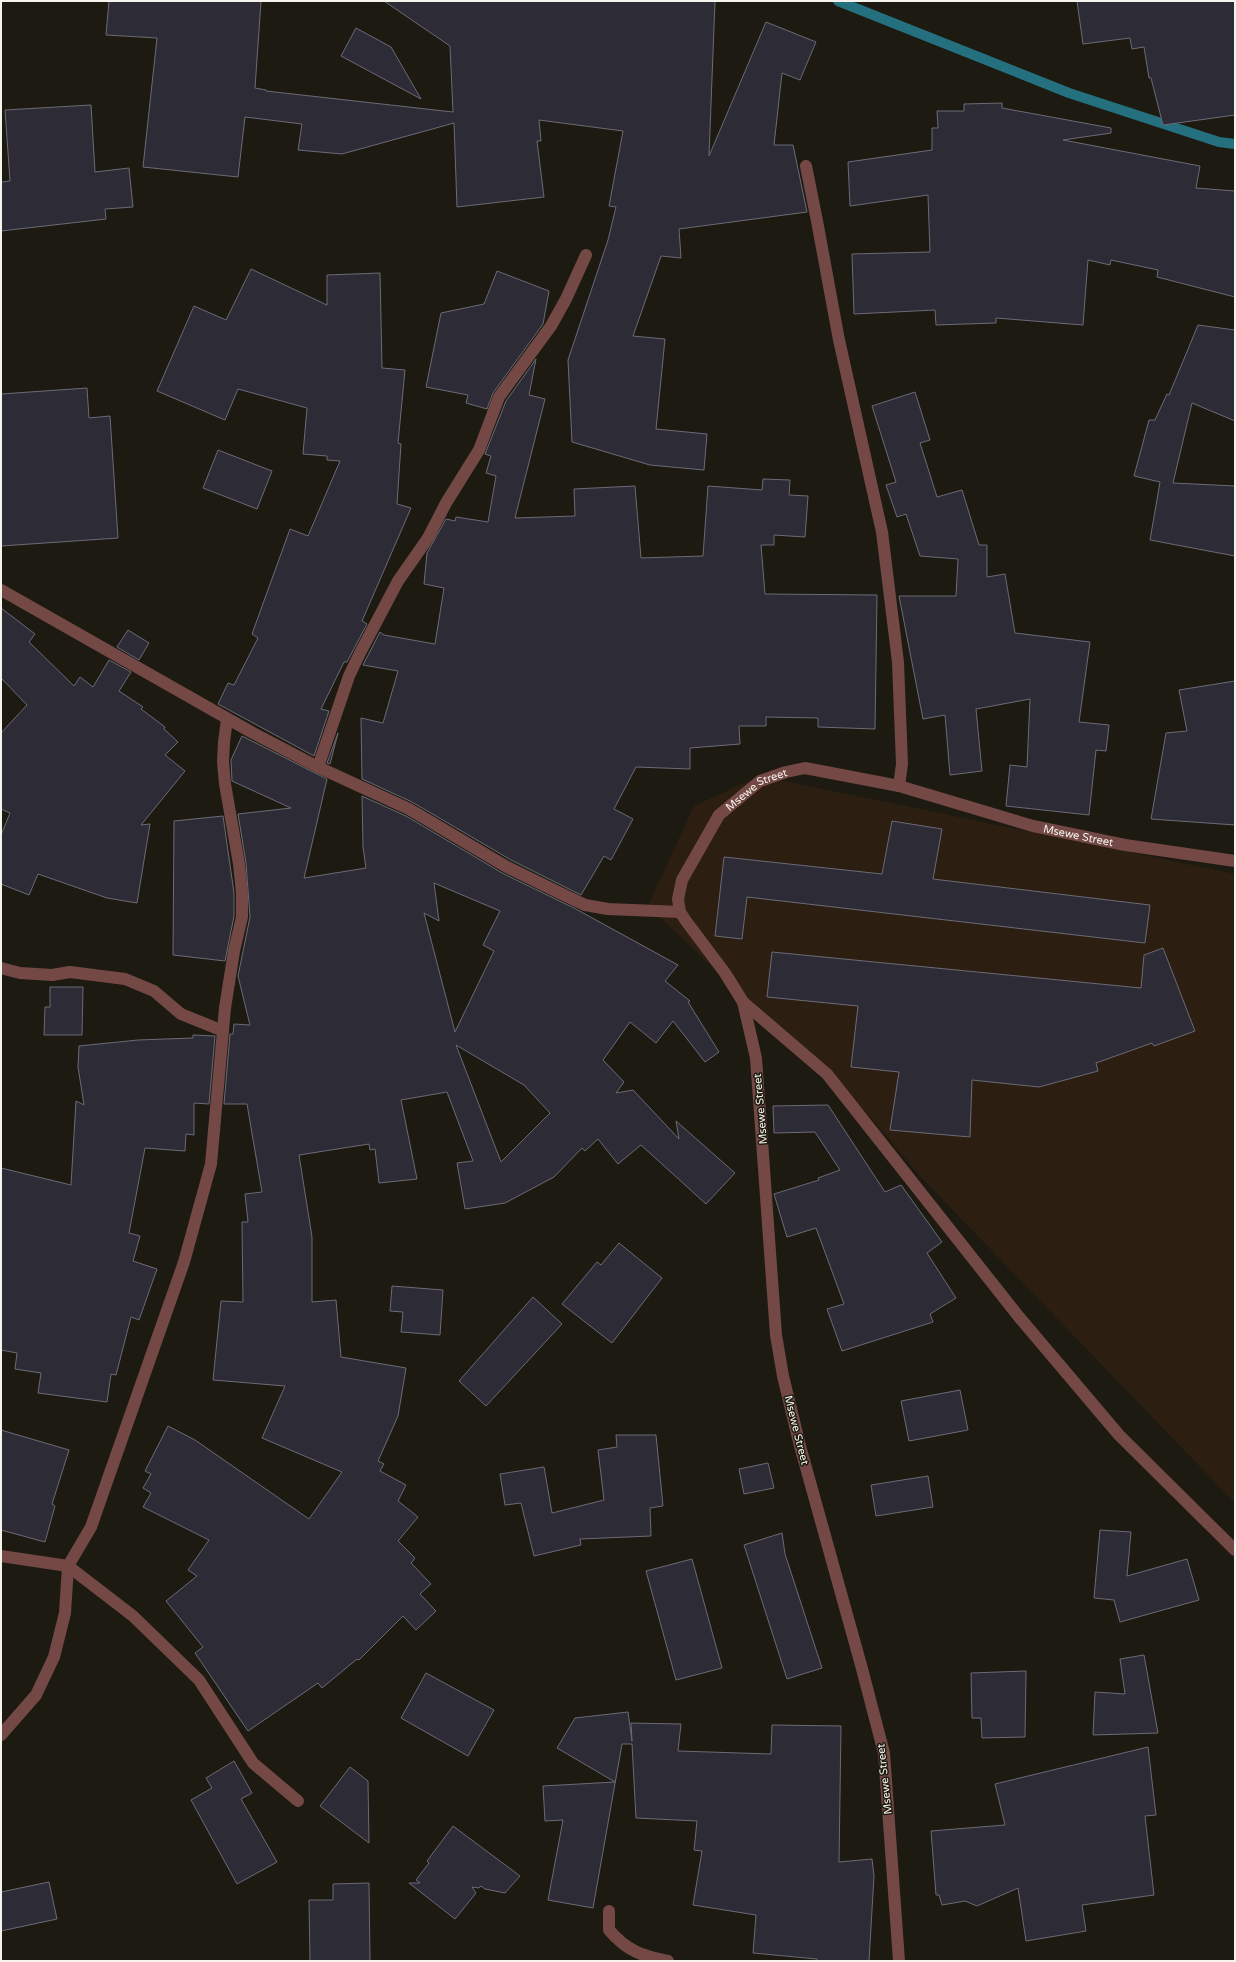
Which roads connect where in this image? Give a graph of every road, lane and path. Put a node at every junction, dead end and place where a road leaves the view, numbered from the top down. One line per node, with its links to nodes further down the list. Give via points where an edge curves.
1 (806, 166): 6 (street, via 838,340 882,532 898,662 902,764)
2 (586, 255): 5 (street, via 566,300 499,397 479,450 428,538 398,581 360,653 349,676)
3 (1, 590): 4 (street)
4 (227, 719): 5 (street); 11 (street, via 223,762 239,864 242,917 234,951)
5 (318, 767): 8 (street, via 409,809 507,867 585,905 608,909)
6 (899, 786): 7 (street, Msewe Street, via 1033,826 1125,845); 8 (street, Msewe Street, via 805,768 760,781 719,815 682,880 678,899)
7 (1235, 861)
8 (680, 912): 10 (street, Msewe Street, via 725,973)
9 (1, 968): 11 (street, via 20,973 52,975 70,972 126,979 154,991 181,1014)
10 (742, 1002): 12 (street, via 827,1074 1019,1318 1118,1435); 19 (street, Msewe Street, via 756,1058 776,1335 800,1446 884,1753)
11 (223, 1030): 14 (street, via 211,1164 193,1231 91,1527)
12 (1235, 1550)
13 (1, 1556): 14 (street)
14 (68, 1566): 15 (street, via 65,1613 54,1657 36,1695); 16 (street, via 133,1616 199,1680 253,1763)
15 (1, 1735)
16 (298, 1801)
17 (609, 1910): 18 (street, via 609,1930 617,1939 641,1956)
18 (668, 1961)
19 (899, 1961)

